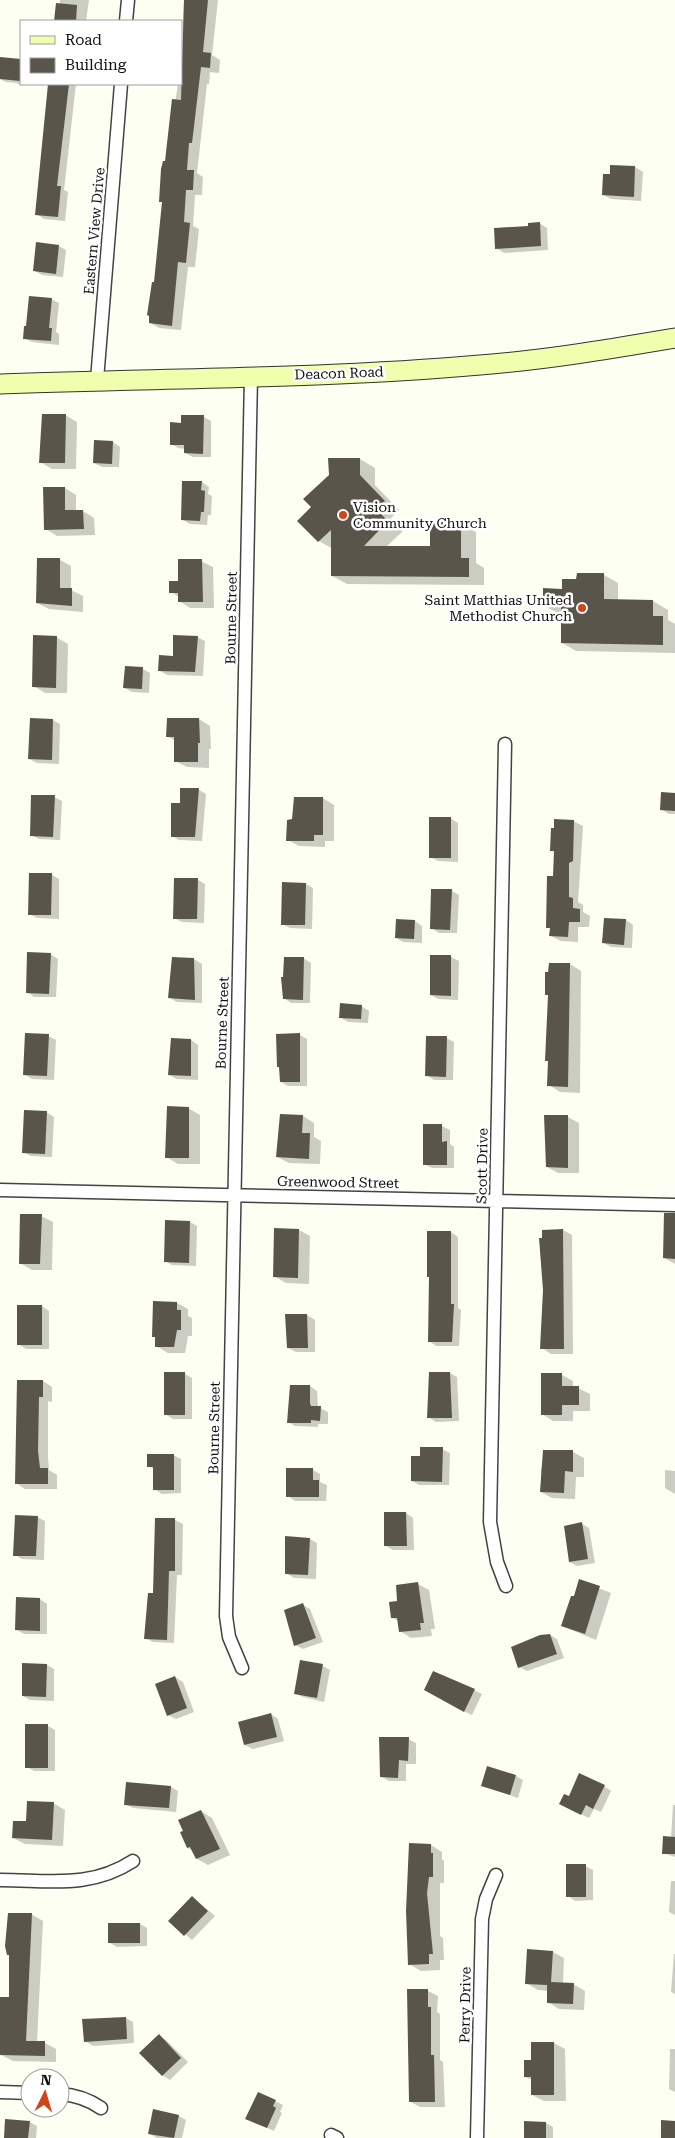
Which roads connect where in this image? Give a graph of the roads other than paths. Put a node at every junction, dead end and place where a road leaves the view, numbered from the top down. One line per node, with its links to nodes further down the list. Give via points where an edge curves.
1 (128, 0): 2 (street)
2 (126, 20)
3 (121, 85): 6 (street, Eastern View Drive)
4 (675, 338): 5 (main road, Deacon Road, via 596,352 480,365)
5 (251, 376): 6 (main road, Deacon Road); 10 (street, Bourne Street)
6 (97, 380): 7 (main road, Deacon Road)
7 (0, 384)
8 (505, 744): 11 (street, Scott Drive)
9 (0, 1190): 10 (street, Greenwood Street)
10 (234, 1195): 11 (street, Greenwood Street); 14 (street, Bourne Street, via 226,1616 229,1637)
11 (496, 1200): 12 (street, Greenwood Street); 13 (street, Scott Drive, via 490,1522 497,1562)
12 (675, 1205)
13 (506, 1586)
14 (242, 1668)
15 (133, 1861): 17 (street, via 117,1871 85,1881)
16 (496, 1875): 22 (street, Perry Drive, via 482,1919)
17 (0, 1880)
18 (0, 2092): 19 (street)
19 (20, 2093)
20 (70, 2095): 21 (street)
21 (101, 2108)
22 (477, 2138)

